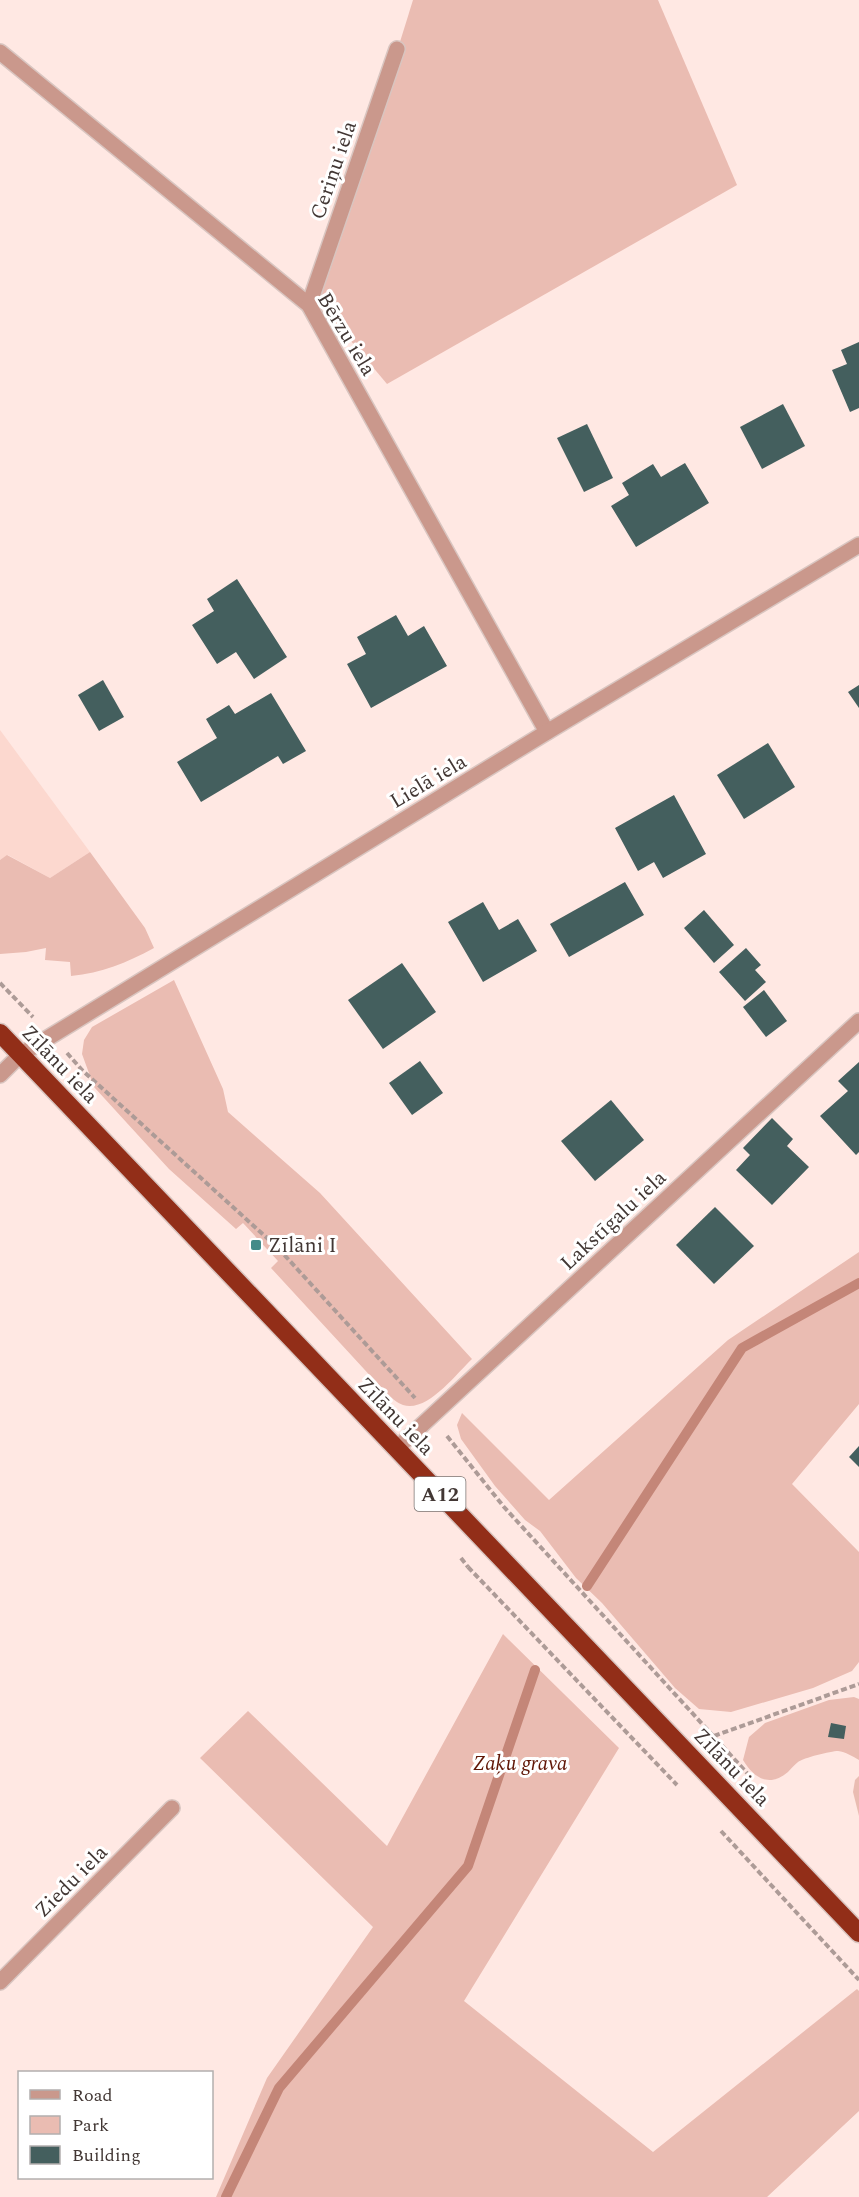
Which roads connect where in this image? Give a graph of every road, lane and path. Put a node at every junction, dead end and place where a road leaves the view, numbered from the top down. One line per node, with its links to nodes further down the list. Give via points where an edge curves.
1 (397, 49): 3 (street, Ceriņu iela)
2 (0, 52): 3 (street, Bērzu iela)
3 (309, 305): 5 (street, Bērzu iela)
4 (859, 545): 5 (street, Lielā iela)
5 (547, 732): 8 (street, Lielā iela)
6 (859, 1021): 10 (street, Lakstīgalu iela)
7 (0, 1034): 8 (highway, Zīlānu iela / A12)
8 (21, 1055): 9 (street); 10 (highway, Zīlānu iela / A12)
9 (0, 1075)
10 (396, 1449): 14 (highway, Zīlānu iela / A12)
11 (859, 1684): 12 (path)
12 (714, 1736)
13 (172, 1808): 15 (street, Ziedu iela)
14 (859, 1933)
15 (0, 1982)

